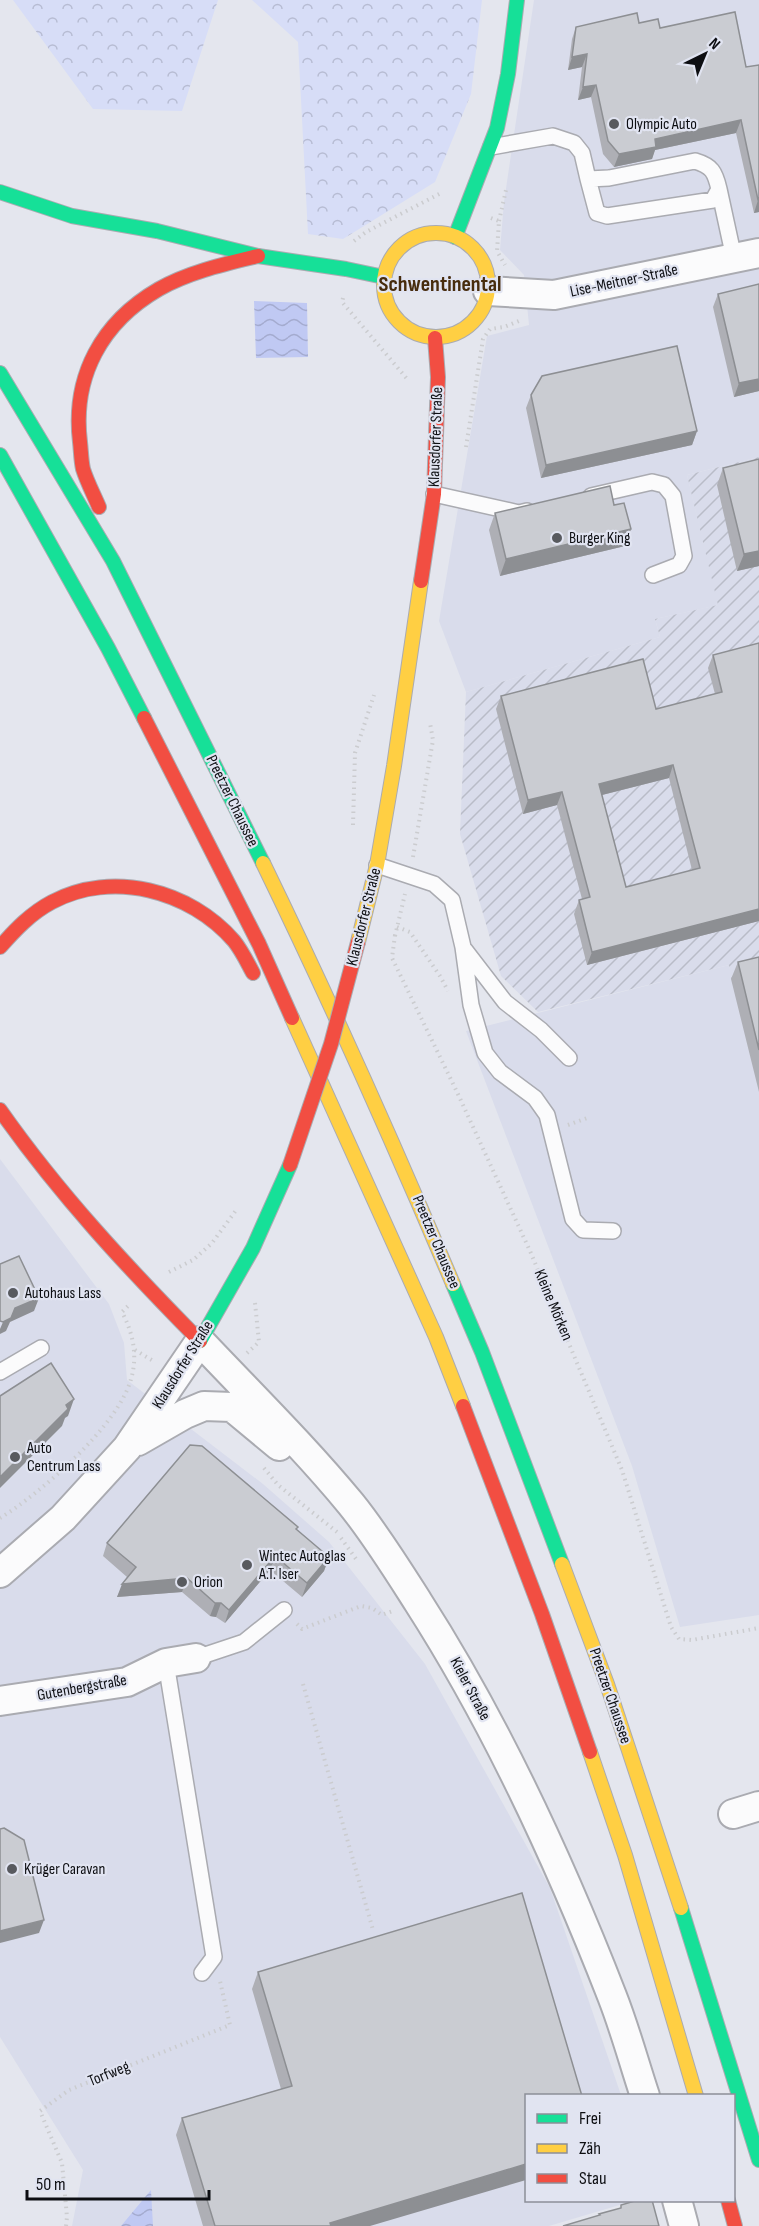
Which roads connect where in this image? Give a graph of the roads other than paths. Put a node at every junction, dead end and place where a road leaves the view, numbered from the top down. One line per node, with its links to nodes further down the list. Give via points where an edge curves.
1 (516, 0): 2 (main road, via 505,98)
2 (491, 147): 3 (lane, via 553,135 574,143 582,153); 6 (main road)
3 (588, 179): 4 (lane, via 695,161 715,172); 4 (lane, via 597,213 607,216 713,200)
4 (719, 189): 8 (lane)
5 (0, 192): 7 (main road, via 72,216 157,231)
6 (455, 237): 9 (main road, via 424,235 410,240 389,262); 10 (main road, via 480,258 487,274)
7 (258, 256): 9 (main road); 17 (main road, via 209,268 159,290 123,315 97,348 81,385 78,427 83,468 105,520)
8 (746, 256): 10 (street, Lise-Meitner-Straße, via 554,295)
9 (384, 277): 11 (main road, via 384,292 396,319 407,329)
10 (488, 291): 11 (main road, via 484,306 465,329)
11 (435, 338): 14 (main road, Klausdorfer Straße, via 438,377)
12 (0, 373): 17 (main road, Preetzer Chaussee)
13 (0, 455): 22 (main road, via 108,648)
14 (434, 494): 16 (lane, via 519,513); 19 (main road, Klausdorfer Straße)
15 (574, 500): 18 (lane, via 652,482 664,485 673,496 684,556 679,565)
16 (541, 507)
17 (113, 561): 40 (main road, Preetzer Chaussee, via 318,976 483,1352 607,1684)
18 (653, 574)
19 (377, 865): 21 (lane, via 434,884 452,900); 26 (main road, Klausdorfer Straße, bridge, via 331,1044 290,1165 253,1248)
20 (0, 947): 22 (main road, via 26,918 60,897 80,891 116,885 171,896 203,913 234,940 262,986)
21 (463, 947): 23 (lane, via 505,1002); 25 (lane, via 471,1005 485,1053 500,1072 535,1098 547,1115 573,1219 583,1230)
22 (302, 1036): 39 (main road, via 435,1337 542,1614 625,1855)
23 (569, 1058)
24 (0, 1110): 26 (main road, via 37,1162 146,1287)
25 (613, 1231)
26 (200, 1341): 29 (street, Klausdorfer Straße); 30 (street, Kieler Straße)
27 (41, 1348): 28 (lane)
28 (0, 1372)
29 (127, 1448): 30 (street, Klausdorfer Straße, via 204,1406 232,1407); 31 (street, Klausdorfer Straße, via 63,1518)
30 (351, 1504): 38 (street, Kieler Straße, via 387,1554 405,1606 448,1649 556,1859 613,1998)
31 (11, 1557): 32 (street, Klausdorfer Straße)
32 (0, 1573)
33 (284, 1610): 34 (lane, via 244,1642)
34 (196, 1658): 35 (street, Gutenbergstraße)
35 (166, 1663): 36 (street, Gutenbergstraße, via 127,1682); 37 (lane, via 214,1957)
36 (0, 1701)
37 (202, 1973)
38 (644, 2094)
39 (695, 2094)
40 (759, 2160)
41 (678, 2202): 43 (street)
42 (729, 2202): 44 (main road)
43 (684, 2226)
44 (735, 2226)

